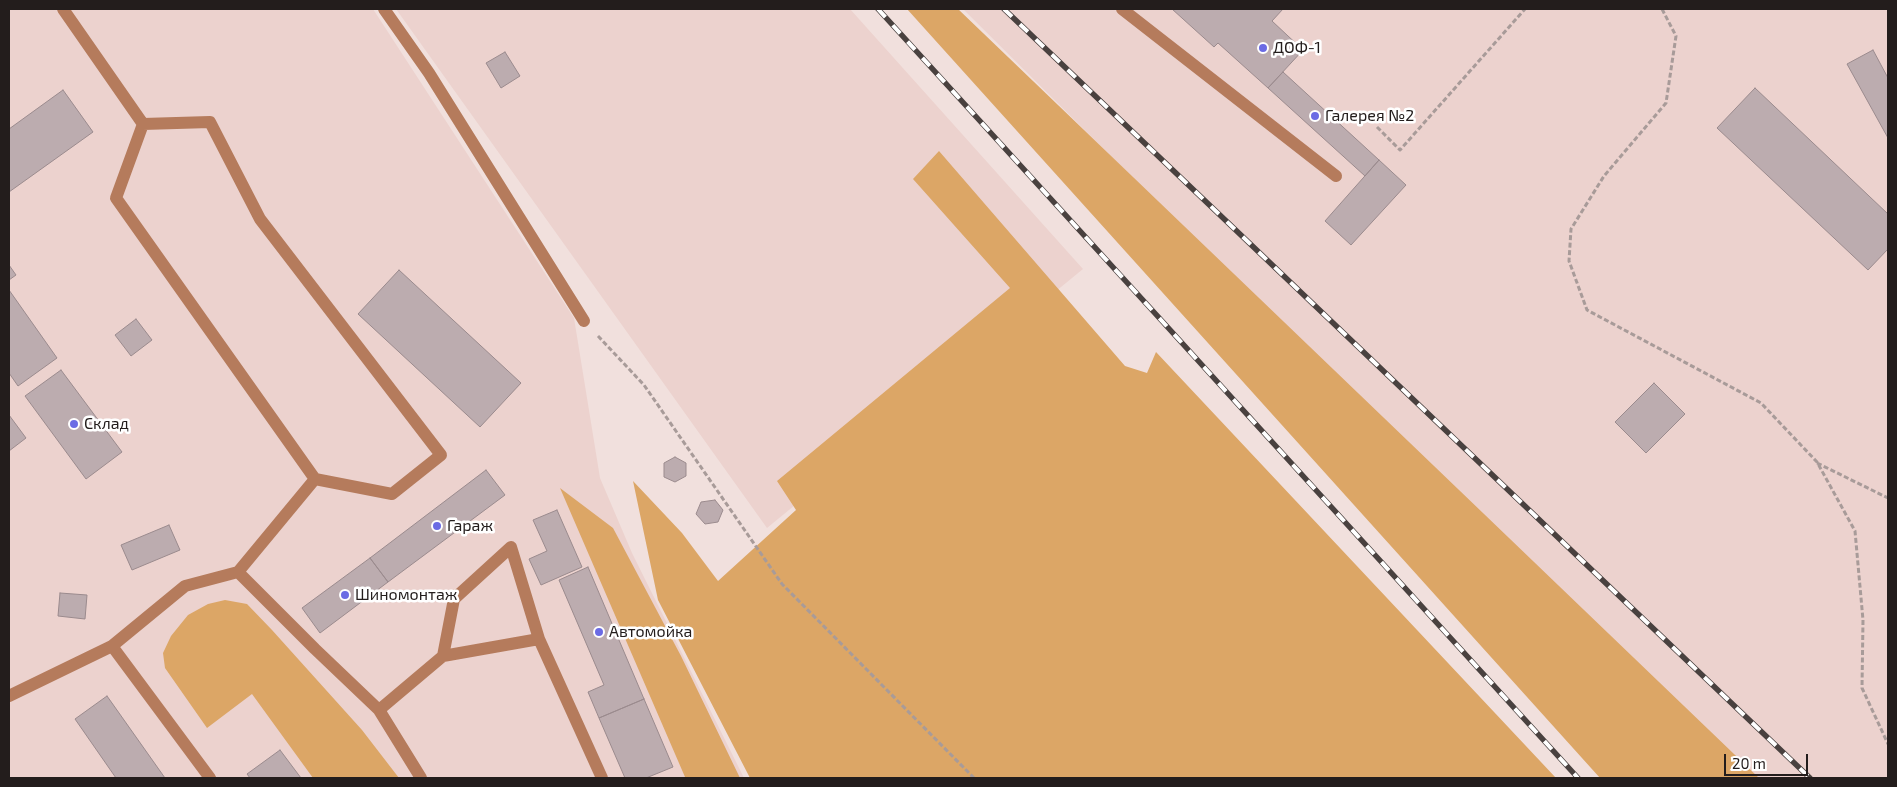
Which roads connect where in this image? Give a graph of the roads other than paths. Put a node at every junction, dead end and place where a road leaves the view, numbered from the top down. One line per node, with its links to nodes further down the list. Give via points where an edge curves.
1 (63, 9): 4 (lane)
2 (384, 9): 6 (lane, via 429,73)
3 (1122, 9): 5 (lane)
4 (143, 124): 7 (lane, via 116,198); 7 (lane, via 210,122 260,219 441,455 392,494)
5 (1336, 176)
6 (584, 320)
7 (315, 479): 8 (lane)
8 (238, 572): 10 (lane, via 185,586); 13 (lane, via 314,650)
9 (539, 639): 11 (lane); 11 (lane, via 511,547 454,599); 16 (lane)
10 (112, 646): 12 (lane); 14 (lane)
11 (442, 656): 13 (lane)
12 (9, 696)
13 (379, 710): 15 (lane)
14 (210, 778)
15 (421, 778)
16 (602, 778)

